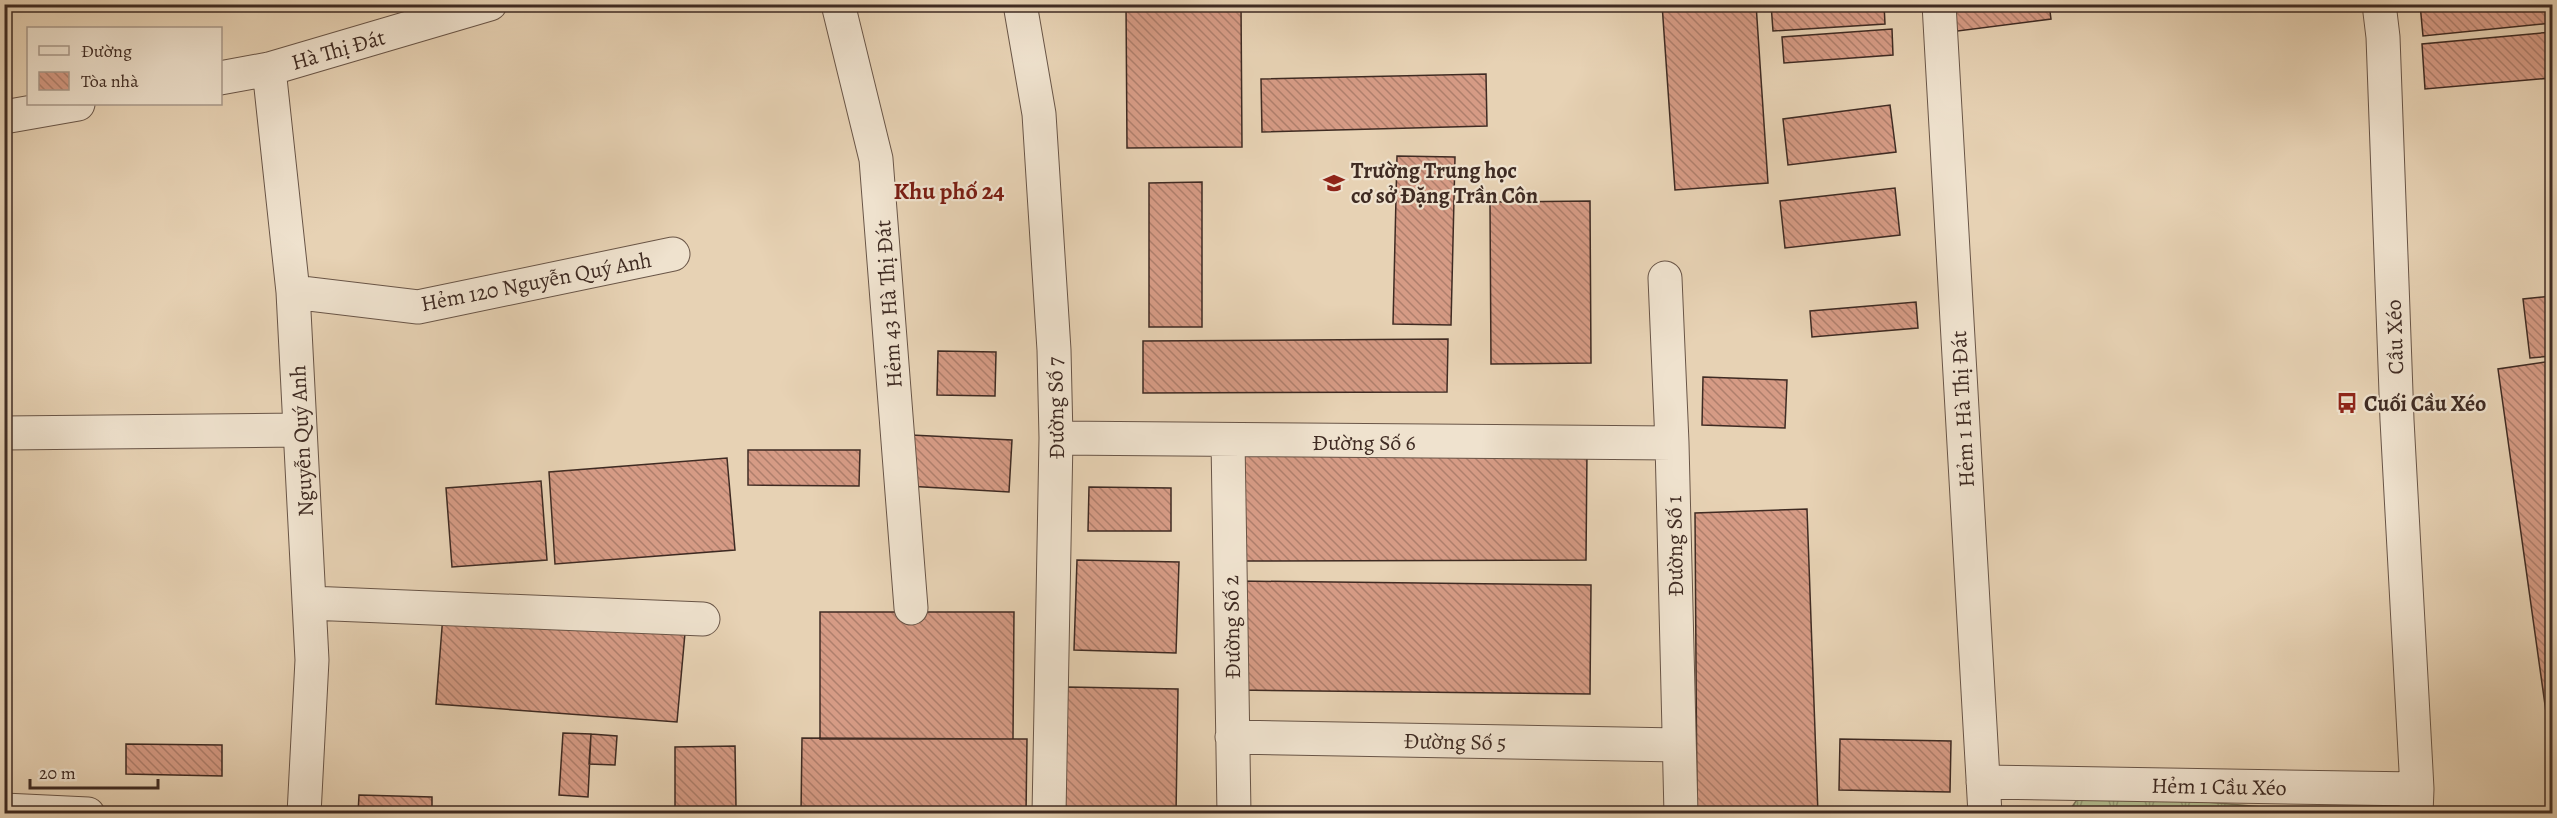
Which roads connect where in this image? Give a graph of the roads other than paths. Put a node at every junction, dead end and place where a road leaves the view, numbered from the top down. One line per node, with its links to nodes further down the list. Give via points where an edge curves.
1 (490, 4): 6 (street, Hà Thị Đát)
2 (838, 4): 19 (street, Hẻm 43 Hà Thị Đát, via 876,159)
3 (1020, 4): 15 (street, Đường Số 7, via 1039,114)
4 (1940, 4): 23 (street, Hẻm 1 Hà Thị Đát)
5 (2379, 4): 24 (street, Cầu Xéo)
6 (269, 69): 7 (street, Hà Thị Đát); 12 (street, Nguyễn Quý Anh)
7 (222, 78)
8 (72, 105): 9 (street)
9 (4, 117)
10 (673, 254): 12 (street, Hẻm 120 Nguyễn Quý Anh, via 418,307)
11 (1665, 278): 17 (street, Đường Số 1)
12 (293, 292): 13 (street, Nguyễn Quý Anh)
13 (300, 430): 14 (street); 18 (street, Nguyễn Quý Anh)
14 (4, 433)
15 (1056, 438): 16 (street, Đường Số 6); 28 (street, Đường Số 7)
16 (1228, 440): 17 (street, Đường Số 6); 21 (street, Đường Số 2)
17 (1672, 443): 22 (street, Đường Số 1)
18 (309, 603): 20 (street); 27 (street, Nguyễn Quý Anh, via 312,660)
19 (911, 608)
20 (702, 619)
21 (1232, 737): 22 (street, Đường Số 5); 29 (street, Đường Số 2)
22 (1679, 745): 30 (street, Đường Số 1)
23 (1984, 798): 24 (street, Hẻm 1 Cầu Xéo)
24 (2416, 801): 31 (street)
25 (4, 810): 26 (street)
26 (88, 813)
27 (304, 813)
28 (1049, 813)
29 (1234, 813)
30 (1681, 813)
31 (2390, 813)

